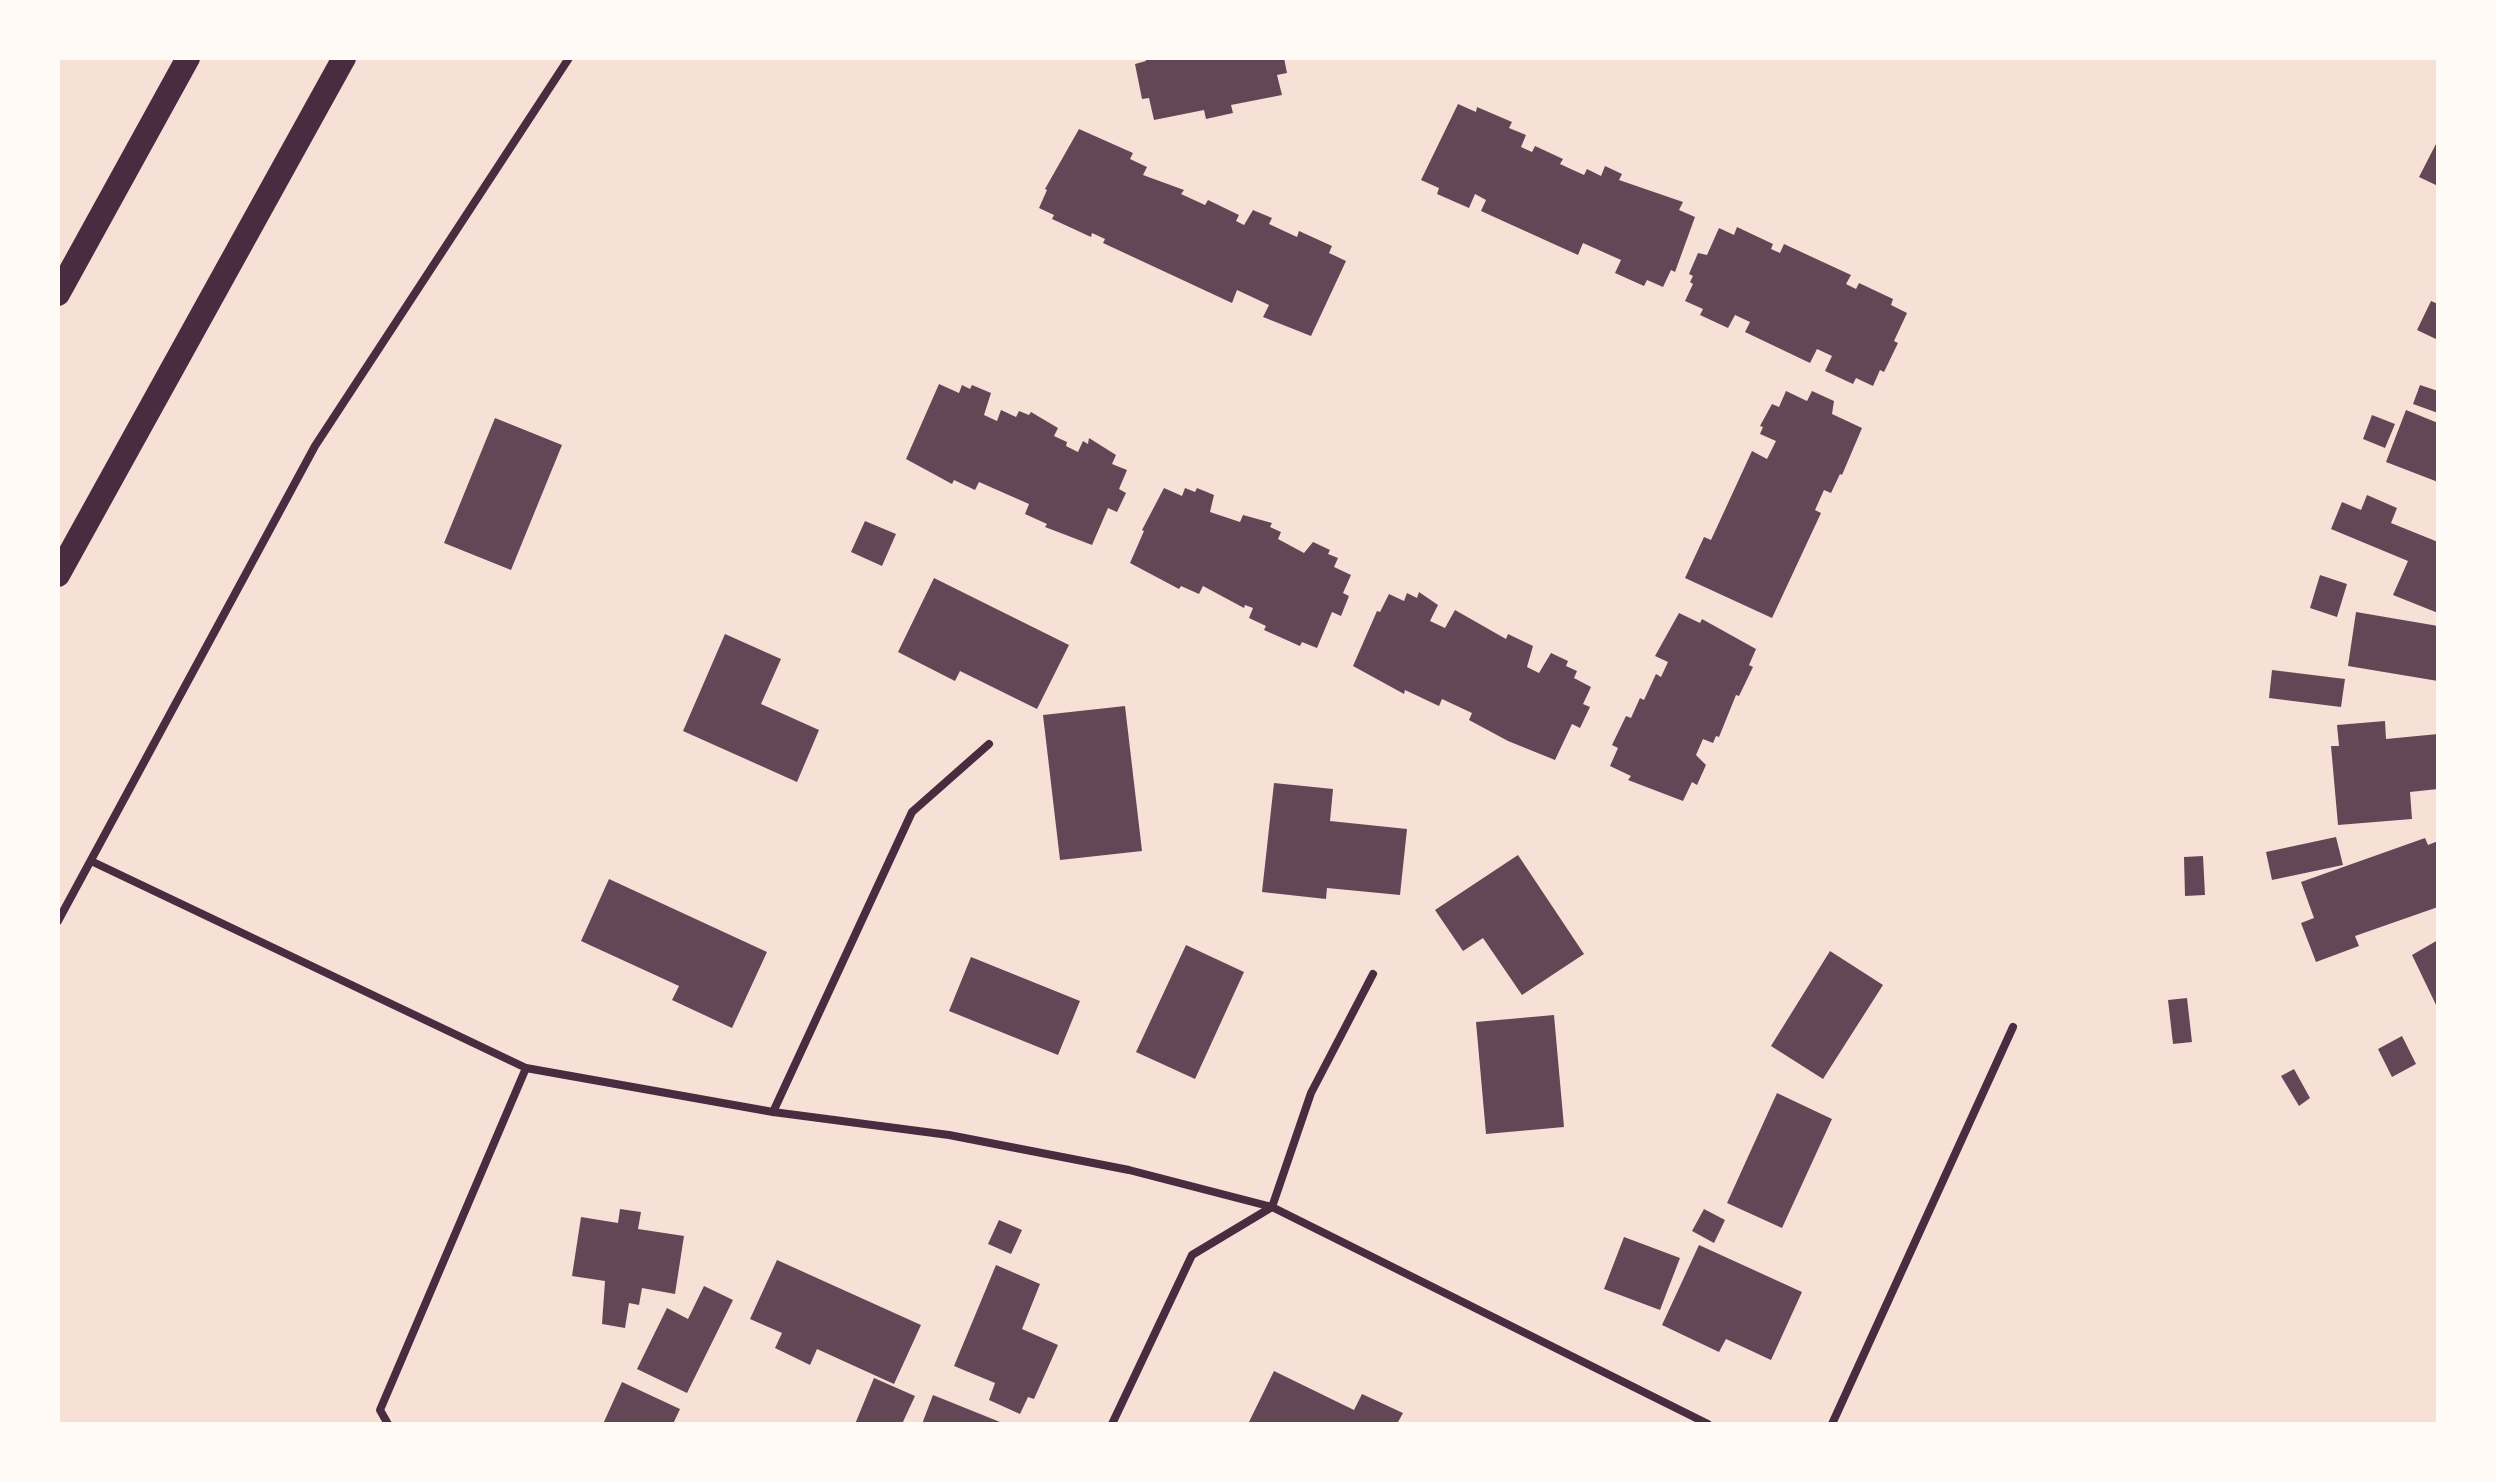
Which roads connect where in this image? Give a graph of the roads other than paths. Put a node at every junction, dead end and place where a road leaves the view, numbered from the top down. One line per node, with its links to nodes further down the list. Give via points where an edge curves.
1 (177, 58): 5 (highway)
2 (188, 58): 5 (highway)
3 (344, 58): 7 (highway)
4 (569, 58): 9 (street, via 315,446)
5 (120, 182): 6 (highway)
6 (58, 294)
7 (58, 575)
8 (989, 744): 14 (street, via 912,812)
9 (91, 861): 10 (street); 13 (street)
10 (58, 921)
11 (1373, 974): 15 (street, via 1311,1093)
12 (2013, 1027): 19 (street)
13 (526, 1068): 14 (street); 16 (street, via 380,1410)
14 (773, 1112): 15 (street, via 949,1135 1129,1170)
15 (1272, 1207): 17 (street, via 1192,1255); 18 (street)
16 (388, 1424)
17 (1112, 1424)
18 (1708, 1424)
19 (1832, 1424)

